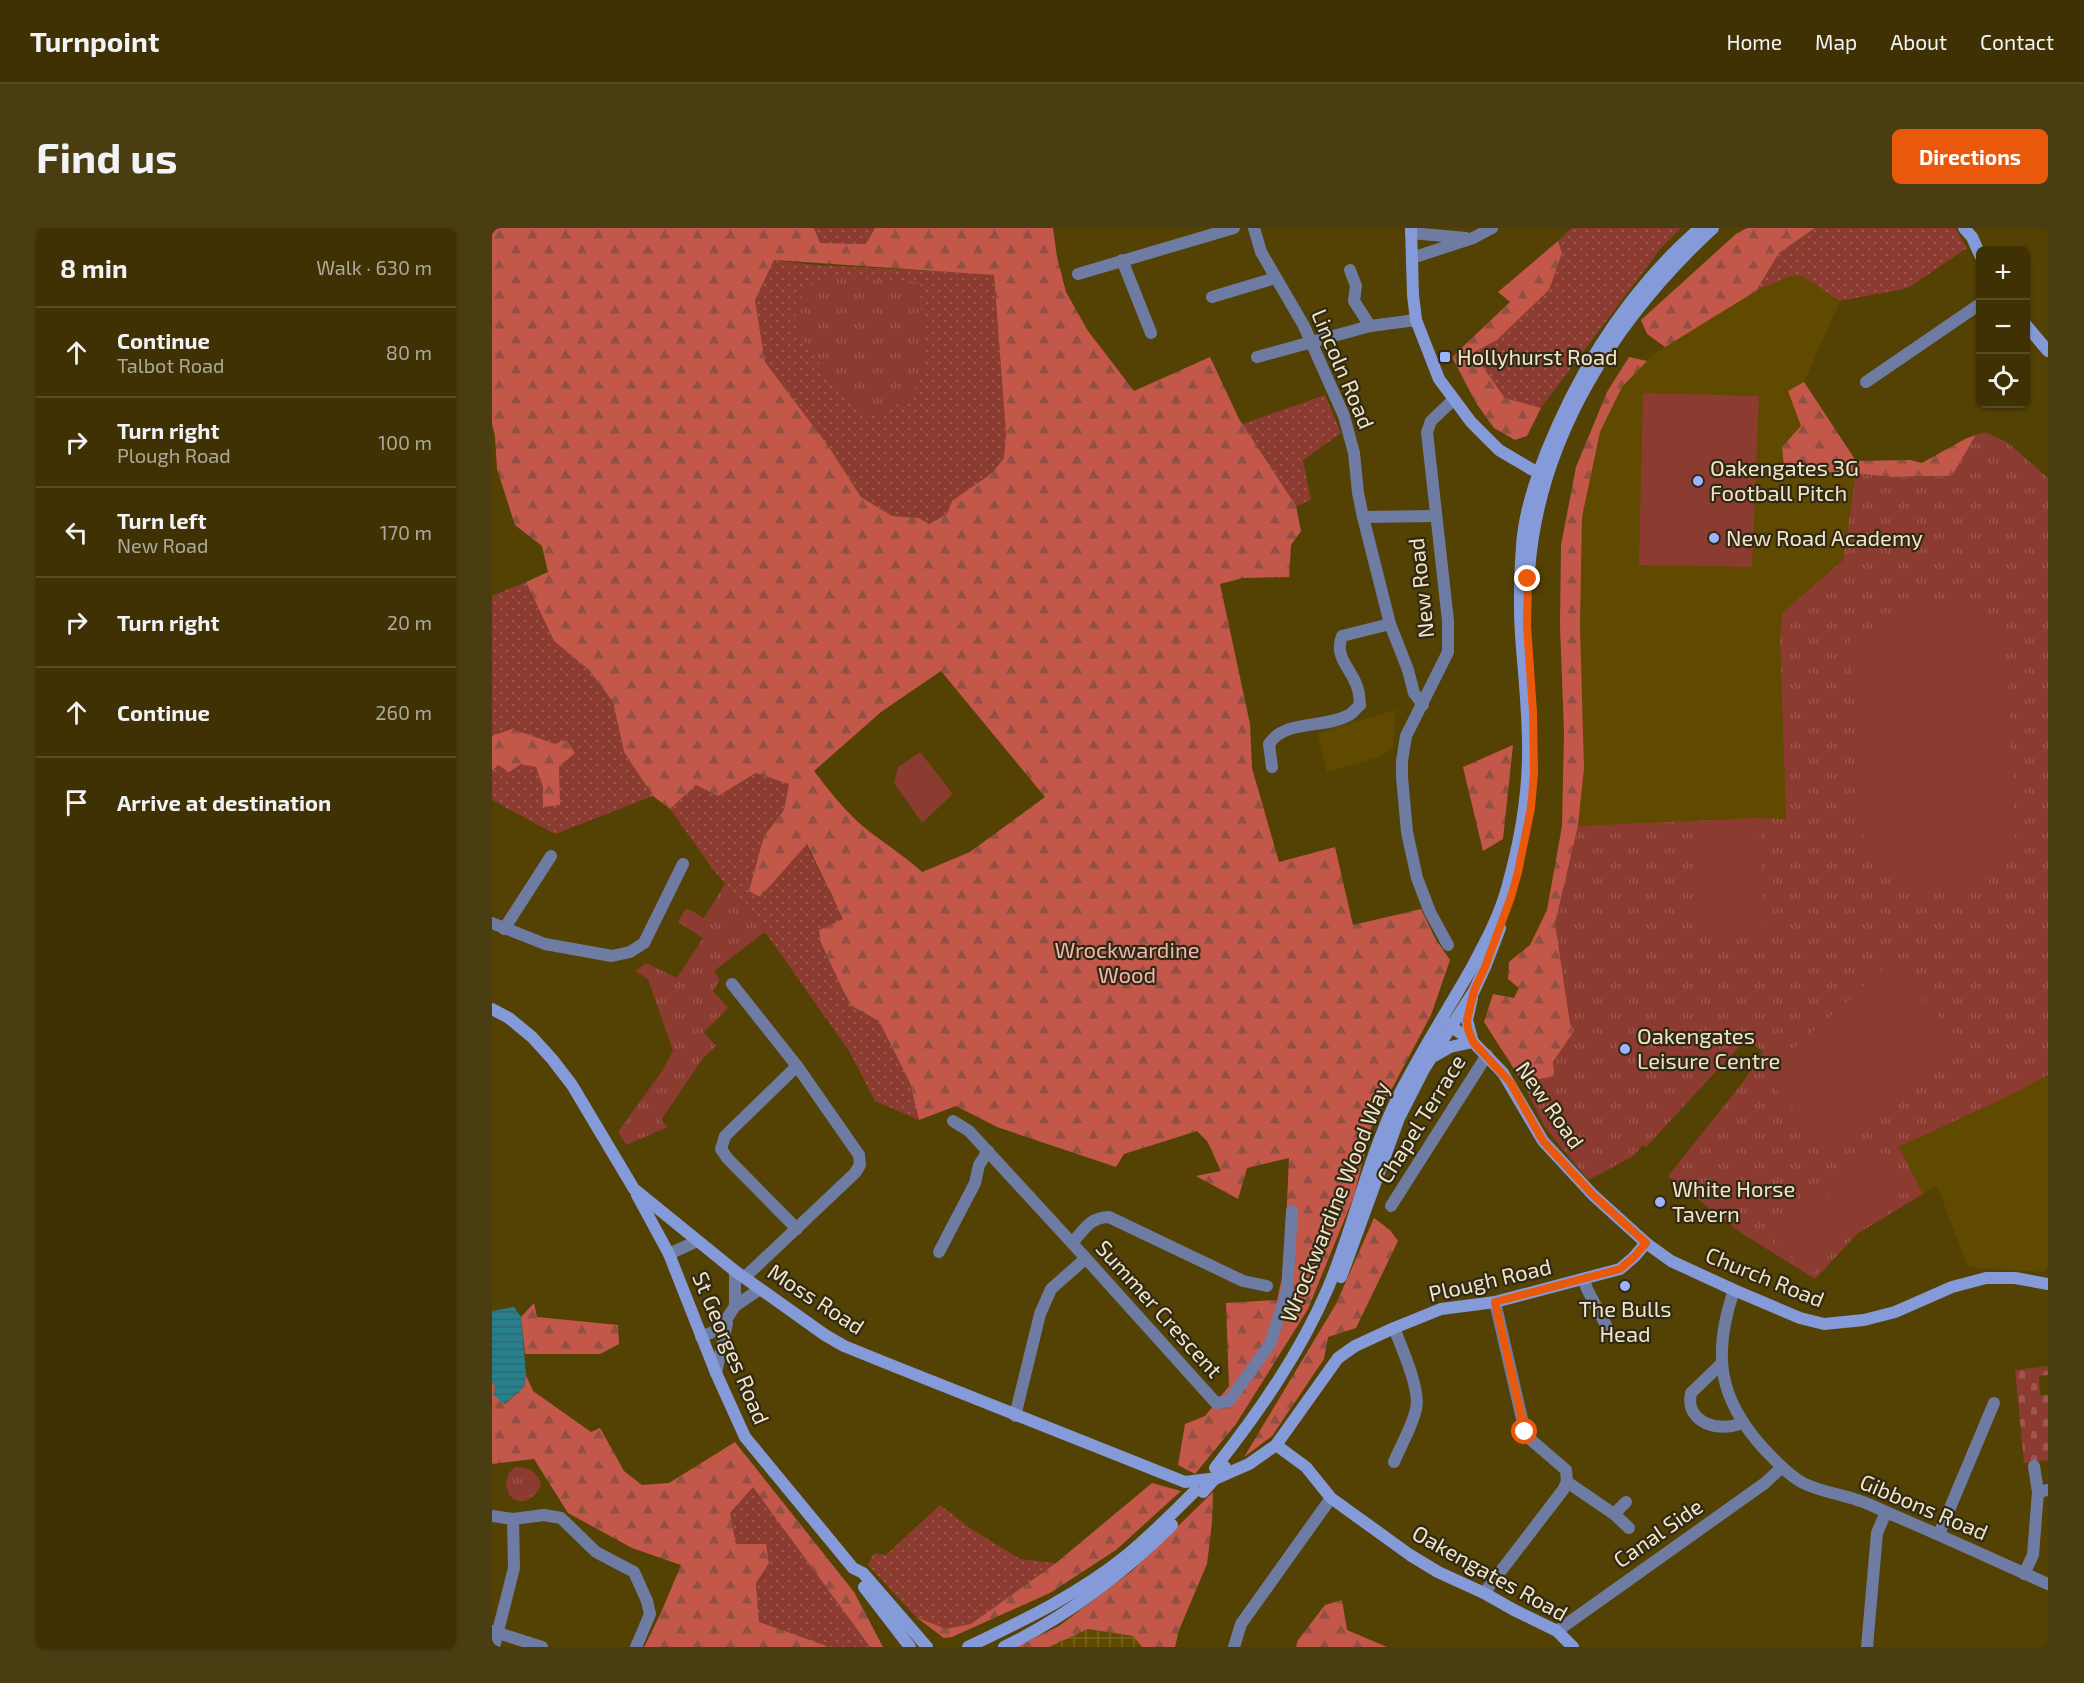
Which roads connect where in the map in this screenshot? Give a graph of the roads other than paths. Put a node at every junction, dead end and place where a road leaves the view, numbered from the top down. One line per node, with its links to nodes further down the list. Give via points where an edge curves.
1 (1234, 228): 11 (street)
2 (1254, 228): 14 (street, Lincoln Road)
3 (1492, 228): 8 (street)
4 (1700, 228): 26 (street, Wrockwardine Wood Way, via 1646,283 1612,327 1563,413)
5 (1713, 228): 26 (street, Wrockwardine Wood Way, via 1648,294 1619,332 1586,386)
6 (1411, 230): 8 (street); 10 (street)
7 (1969, 231): 9 (street)
8 (1473, 238): 10 (street)
9 (1976, 246)
10 (1412, 258): 17 (street)
11 (1122, 260): 13 (street); 20 (street)
12 (1350, 270): 18 (street, via 1356,286 1354,301)
13 (1078, 274)
14 (1275, 278): 15 (street); 21 (street, Lincoln Road)
15 (1212, 297)
16 (1976, 307): 24 (street)
17 (1416, 320): 18 (street); 25 (street, via 1439,379)
18 (1370, 326): 21 (street)
19 (2030, 331): 22 (street)
20 (1151, 333)
21 (1311, 344): 23 (street); 28 (street, Lincoln Road, via 1344,416)
22 (2048, 351)
23 (1257, 357)
24 (1866, 382)
25 (1453, 400): 26 (street, via 1499,450); 27 (street, New Road, via 1431,422 1427,432)
26 (1543, 473): 38 (street, Wrockwardine Wood Way, via 1528,579 1534,773 1531,808 1511,897); 40 (street, Wrockwardine Wood Way, via 1522,542 1521,631 1528,749 1520,836 1507,889 1491,931)
27 (1435, 516): 28 (street); 30 (street, New Road, via 1448,652)
28 (1363, 517): 29 (street, Lincoln Road)
29 (1390, 624): 30 (street, Lincoln Road, via 1414,693); 31 (street, via 1342,636 1338,645 1358,689 1359,705 1350,715 1275,735 1269,744)
30 (1423, 705): 36 (street, New Road, via 1405,742 1403,802 1417,878)
31 (1272, 767)
32 (552, 856): 35 (street)
33 (683, 864): 35 (street, via 644,943 630,952 612,956 545,944)
34 (492, 923): 35 (street)
35 (504, 930)
36 (1448, 945)
37 (732, 984): 44 (street)
38 (1474, 991): 40 (street, Wrockwardine Wood Way); 41 (street, via 1467,1020)
39 (492, 1009): 47 (street, Moss Road, via 517,1024 552,1059 572,1085)
40 (1446, 1023): 41 (street, New Road); 43 (street, Wrockwardine Wood Way); 77 (street, Wrockwardine Wood Way, via 1385,1124 1318,1309 1285,1370)
41 (1473, 1042): 42 (street, New Road); 43 (street, via 1450,1047)
42 (1487, 1055): 48 (street, Chapel Terrace); 53 (street, New Road, via 1510,1082 1543,1141 1593,1195)
43 (1431, 1058): 77 (street, Wrockwardine Wood Way, via 1399,1118 1336,1289 1293,1370 1259,1421)
44 (796, 1066): 50 (street, via 858,1155 860,1165); 50 (street, via 725,1136 721,1149)
45 (953, 1121): 46 (street, Summer Crescent)
46 (988, 1151): 52 (street, Summer Crescent); 54 (street)
47 (634, 1189): 51 (street, Moss Road); 55 (street, St Georges Road)
48 (1391, 1206)
49 (1292, 1211): 56 (street, Summer Crescent, via 1287,1291 1270,1344 1229,1401 1216,1403)
50 (797, 1229): 57 (street)
51 (697, 1241): 55 (street); 57 (street, Moss Road)
52 (1072, 1243): 56 (street, Summer Crescent); 60 (street, Summer Crescent, via 1090,1223 1099,1217 1109,1217 1243,1281)
53 (1646, 1243): 58 (street, Plough Road, via 1620,1269); 62 (street, Church Road, via 1671,1261)
54 (939, 1252)
55 (669, 1254): 68 (street, St Georges Road)
56 (1084, 1259): 72 (street, via 1052,1289 1040,1314)
57 (740, 1274): 61 (street, Moss Road); 64 (street)
58 (1584, 1280): 63 (street, Plough Road); 67 (street)
59 (2048, 1284): 62 (street, Church Road, via 1986,1278 1952,1287 1895,1312 1824,1324)
60 (1267, 1286)
61 (760, 1289): 64 (street); 72 (street, Moss Road, via 844,1346)
62 (1734, 1290): 69 (street, Gibbons Road, via 1725,1318)
63 (1495, 1302): 66 (street, Plough Road, via 1441,1309); 79 (street, via 1525,1432 1566,1470)
64 (735, 1306): 65 (street)
65 (728, 1318): 68 (street, via 720,1329); 70 (street)
66 (1394, 1328): 74 (street, Plough Road, via 1338,1358); 75 (street, via 1406,1358 1417,1407)
67 (1608, 1329)
68 (701, 1336): 70 (street, St Georges Road)
69 (1721, 1364): 73 (street, Gibbons Road, via 1732,1404); 73 (street, via 1691,1393 1690,1408 1699,1420 1711,1425 1724,1428)
70 (716, 1373): 90 (street, St Georges Road, via 745,1437)
71 (1994, 1403): 89 (street)
72 (1015, 1416): 74 (street, Moss Road, via 1185,1482 1217,1478 1249,1464)
73 (1743, 1422): 78 (street, Gibbons Road)
74 (1276, 1445): 82 (street, Oakengates Road, via 1306,1467)
75 (1394, 1462)
76 (2034, 1466): 80 (street)
77 (1220, 1468): 81 (street, Wrockwardine Wood Way, bridge)
78 (1783, 1469): 84 (street, Gibbons Road, via 1803,1483); 94 (street, Canal Side)
79 (1567, 1482): 85 (street); 93 (street)
80 (2043, 1491): 91 (street, via 2032,1555)
81 (1199, 1492): 101 (street, Wrockwardine Wood Way, via 1127,1556 1088,1584 1046,1610); 102 (street, Wrockwardine Wood Way, via 1158,1539 1113,1578 1073,1607)
82 (1331, 1498): 93 (street, Oakengates Road, via 1410,1555); 103 (street, via 1241,1624)
83 (1626, 1502): 85 (street)
84 (1886, 1512): 89 (street, Gibbons Road); 105 (street, via 1877,1533)
85 (1614, 1514): 88 (street)
86 (492, 1516): 87 (street)
87 (513, 1520): 95 (street, via 514,1568); 98 (street, via 544,1515 561,1518 596,1552 634,1572 650,1614)
88 (1629, 1528)
89 (1939, 1534): 91 (street, Gibbons Road)
90 (853, 1568): 99 (street, St Georges Road); 100 (street, St Georges Road, via 863,1574)
91 (2024, 1574): 92 (street, Gibbons Road)
92 (2048, 1584)
93 (1484, 1593): 94 (street, Oakengates Road)
94 (1557, 1630): 104 (street, Oakengates Road)
95 (495, 1632): 96 (street); 97 (street)
96 (494, 1647)
97 (542, 1647)
98 (636, 1647)
99 (910, 1647)
100 (927, 1647)
101 (968, 1647)
102 (1004, 1647)
103 (1234, 1647)
104 (1573, 1647)
105 (1867, 1647)

